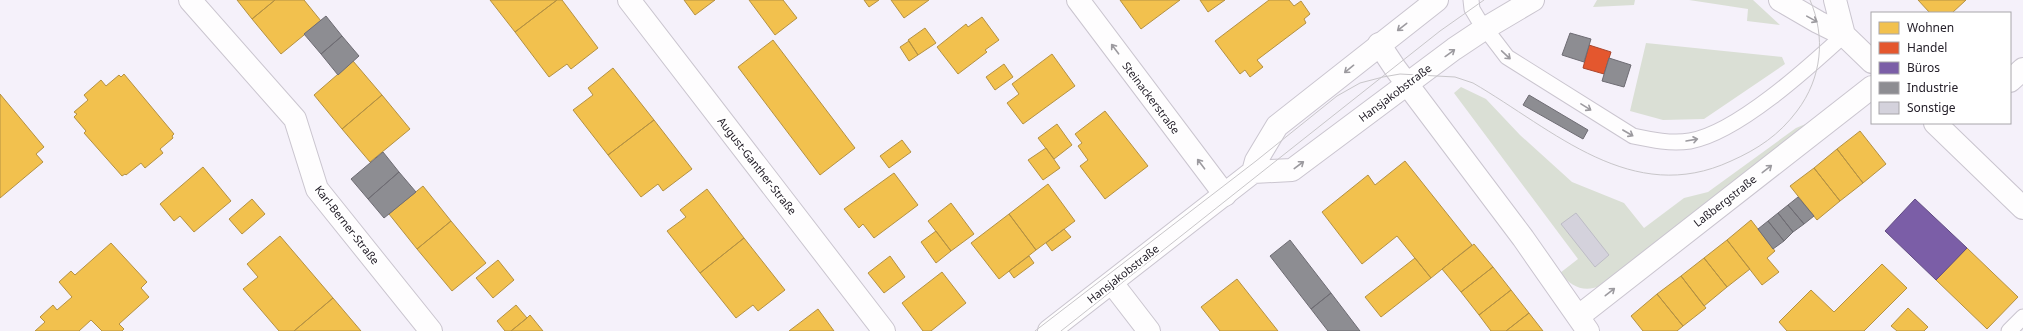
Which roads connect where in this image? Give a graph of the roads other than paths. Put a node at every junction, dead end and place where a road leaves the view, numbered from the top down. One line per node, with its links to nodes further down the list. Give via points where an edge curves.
1 (190, 0): 24 (street, Karl-Berner-Straße, via 294,119 317,189)
2 (629, 0): 25 (street, August-Ganther-Straße)
3 (1078, 0): 19 (street, Steinackerstraße, one-way to 3)
4 (1437, 0): 11 (street, one-way to 11)
5 (1471, 0): 9 (lane, via 1472,9)
6 (1533, 0): 9 (street, Hansjakobstraße)
7 (1780, 0): 10 (street, one-way to 10)
8 (1835, 0): 10 (street)
9 (1484, 29): 10 (lane, one-way to 10, via 1507,57 1633,136 1673,142 1695,140 1721,131 1763,103 1820,58); 15 (street, Hansjakobstraße, one-way to 9)
10 (1844, 35): 12 (street)
11 (1379, 44): 15 (street, Laßbergstraße); 18 (street, one-way to 18, via 1277,126 1256,161)
12 (1871, 61)
13 (2023, 69): 14 (street)
14 (2011, 80)
15 (1407, 84): 18 (street, Hansjakobstraße, one-way to 15, via 1292,170); 23 (street, Laßbergstraße, via 1523,238)
16 (1871, 88): 23 (street, Laßbergstraße, one-way to 16)
17 (1948, 127): 20 (street)
18 (1254, 172): 19 (street, Hansjakobstraße)
19 (1225, 195): 21 (street, Hansjakobstraße)
20 (2023, 208)
21 (1112, 283): 26 (street, Hansjakobstraße); 27 (street)
22 (2023, 317): 28 (lane)
23 (1583, 323)
24 (431, 331)
25 (884, 331)
26 (1049, 331)
27 (1149, 331)
28 (2009, 331)

